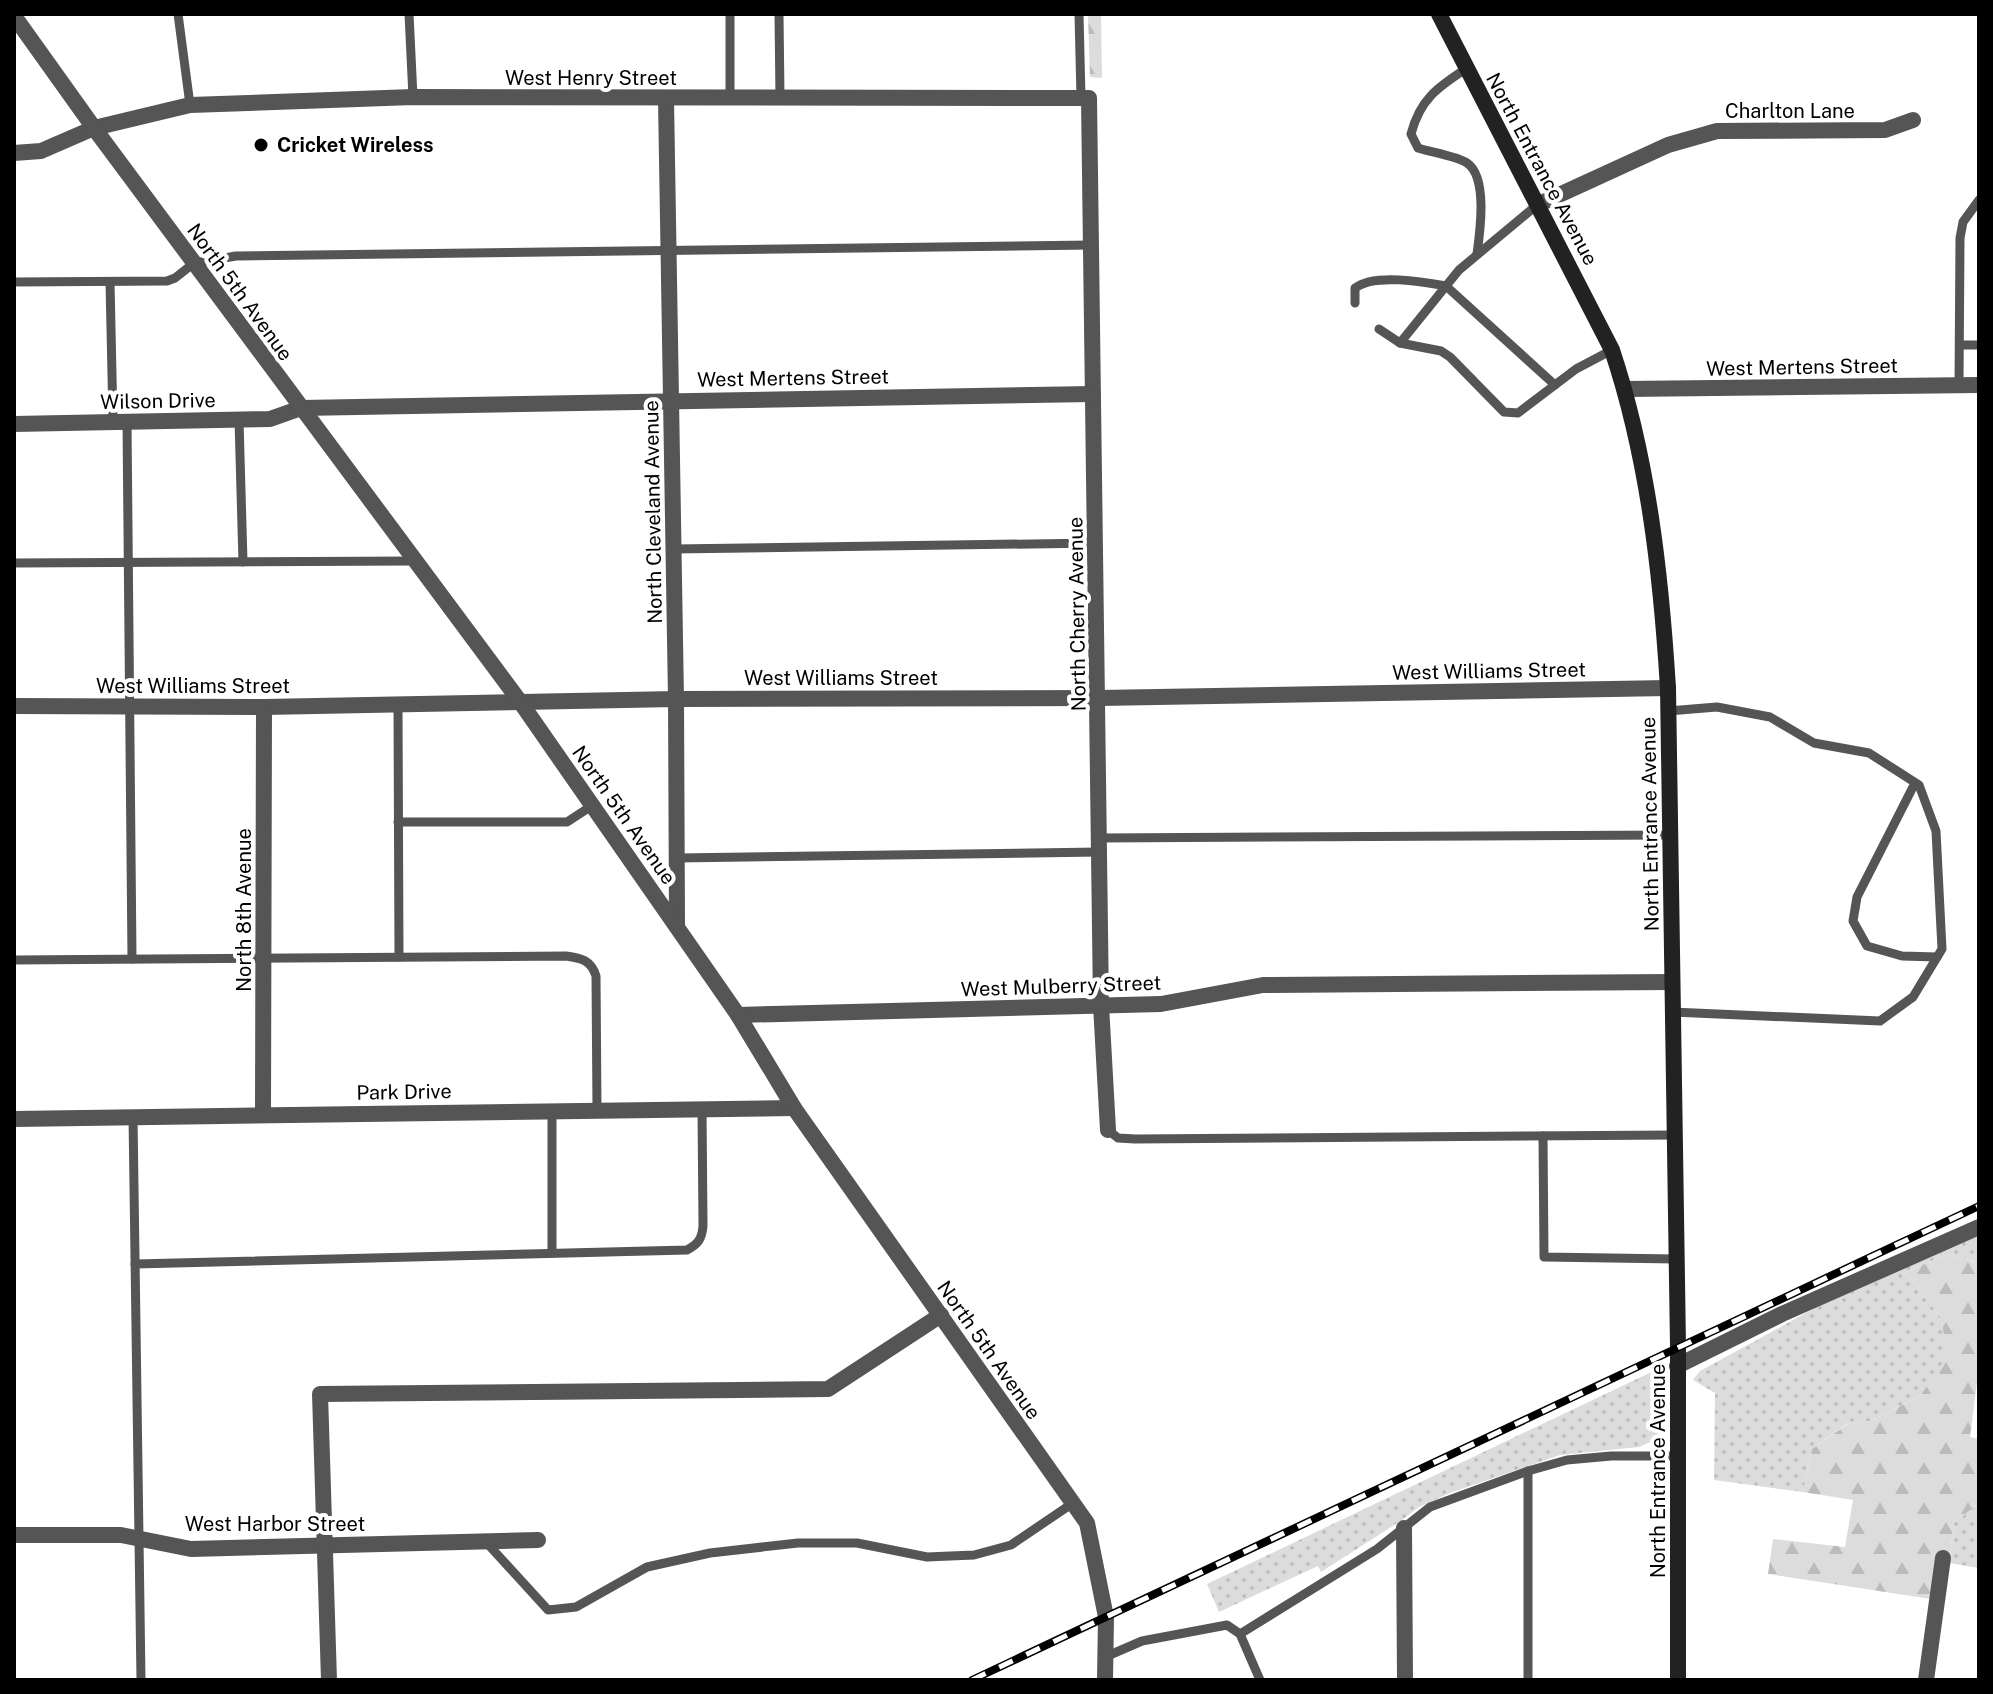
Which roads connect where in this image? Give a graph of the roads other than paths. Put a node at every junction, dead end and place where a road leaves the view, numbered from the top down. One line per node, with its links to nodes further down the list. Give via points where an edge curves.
1 (178, 14): 14 (lane)
2 (409, 14): 9 (lane)
3 (730, 14): 10 (lane)
4 (779, 14): 11 (lane)
5 (1079, 14): 12 (lane)
6 (1439, 14): 8 (main road, North Entrance Avenue)
7 (21, 17): 16 (street, North 5th Avenue)
8 (1467, 68): 19 (main road, North Entrance Avenue); 22 (lane, via 1435,89 1416,114 1411,134 1418,148 1467,163 1478,179)
9 (413, 97): 13 (street, West Henry Street); 14 (street, West Henry Street)
10 (730, 98): 11 (street, West Henry Street); 13 (street, West Henry Street)
11 (780, 98): 12 (street, West Henry Street)
12 (1085, 98): 20 (street, North Cherry Avenue)
13 (666, 99): 21 (street, North Cleveland Avenue)
14 (190, 105): 16 (street, West Henry Street)
15 (1913, 120): 19 (street, Charlton Lane, via 1885,130 1717,131 1668,145)
16 (94, 128): 17 (street, West Henry Street, via 41,151); 23 (street, North 5th Avenue)
17 (14, 153)
18 (1979, 200): 30 (lane, via 1963,222 1960,238)
19 (1537, 205): 22 (lane); 32 (main road, North Entrance Avenue)
20 (1091, 245): 21 (lane); 37 (street, North Cherry Avenue)
21 (669, 251): 23 (lane, via 236,256); 38 (street, North Cleveland Avenue)
22 (1477, 254): 26 (lane)
23 (194, 263): 25 (lane, via 167,281); 39 (street, North 5th Avenue)
24 (14, 282): 25 (lane)
25 (110, 282): 41 (lane)
26 (1446, 286): 27 (lane, via 1414,280 1365,282 1355,288); 29 (lane); 33 (lane)
27 (1355, 303)
28 (1379, 329): 29 (lane)
29 (1400, 343): 33 (lane, via 1441,351 1510,414)
30 (1960, 345): 31 (lane); 35 (lane)
31 (1979, 345)
32 (1612, 350): 33 (lane); 36 (main road, North Entrance Avenue)
33 (1555, 385)
34 (1979, 385): 35 (street, West Mertens Street)
35 (1959, 386): 36 (street, West Mertens Street)
36 (1625, 389): 49 (main road, North Entrance Avenue, via 1662,599)
37 (1093, 394): 38 (street, West Mertens Street); 43 (street, North Cherry Avenue)
38 (672, 400): 39 (street, West Mertens Street); 44 (street, North Cleveland Avenue)
39 (301, 408): 40 (street, Wilson Drive, via 270,419); 45 (street, North 5th Avenue)
40 (239, 420): 41 (street, Wilson Drive); 47 (lane)
41 (120, 422): 42 (street, Wilson Drive); 46 (lane)
42 (14, 424)
43 (1096, 543): 44 (lane); 50 (street, North Cherry Avenue)
44 (674, 549): 51 (street, North Cleveland Avenue)
45 (415, 561): 47 (lane); 52 (street, North 5th Avenue)
46 (128, 562): 47 (lane); 48 (lane); 55 (lane)
47 (243, 562)
48 (14, 563)
49 (1668, 688): 50 (street, West Williams Street); 57 (main road, North Entrance Avenue)
50 (1099, 698): 51 (street, West Williams Street); 62 (street, North Cherry Avenue)
51 (676, 699): 52 (street, West Williams Street); 63 (street, North Cleveland Avenue)
52 (521, 703): 53 (street, West Williams Street); 59 (street, North 5th Avenue)
53 (398, 705): 56 (street, West Williams Street); 60 (lane)
54 (14, 706): 55 (street, West Williams Street)
55 (130, 706): 56 (street, West Williams Street); 68 (lane)
56 (264, 707): 67 (street, North 8th Avenue)
57 (1668, 711): 58 (lane, via 1717,707 1770,717 1814,743 1869,753); 61 (main road, North Entrance Avenue)
58 (1915, 783): 66 (lane, via 1936,831 1942,949); 66 (lane, via 1857,897 1853,921 1867,946 1902,956)
59 (593, 805): 60 (lane, via 567,822); 64 (street, North 5th Avenue)
60 (398, 822): 65 (lane)
61 (1670, 835): 62 (lane); 70 (main road, North Entrance Avenue)
62 (1099, 845): 63 (lane); 71 (street, North Cherry Avenue)
63 (677, 858): 64 (street, North Cleveland Avenue)
64 (677, 924): 73 (street, North 5th Avenue)
65 (399, 957): 67 (lane); 76 (lane, via 566,956 593,966)
66 (1937, 957): 72 (lane, via 1913,997 1880,1021)
67 (263, 958): 68 (lane); 78 (street, North 8th Avenue)
68 (132, 959): 69 (lane)
69 (14, 960)
70 (1672, 982): 71 (street, West Mulberry Street, via 1263,985 1161,1004); 72 (main road, North Entrance Avenue)
71 (1101, 1005): 73 (street, West Mulberry Street); 81 (street, North Cherry Avenue)
72 (1672, 1012): 82 (main road, North Entrance Avenue)
73 (738, 1015): 74 (street, North 5th Avenue)
74 (794, 1108): 75 (street, Park Drive); 88 (street, North 5th Avenue)
75 (702, 1109): 76 (street, Park Drive); 85 (lane, via 703,1226 697,1244 687,1250)
76 (597, 1110): 77 (street, Park Drive)
77 (552, 1111): 78 (street, Park Drive); 85 (lane)
78 (263, 1114): 79 (street, Park Drive)
79 (133, 1116): 80 (street, Park Drive); 87 (lane)
80 (14, 1119)
81 (1108, 1130): 83 (lane, via 1118,1138 1135,1139)
82 (1674, 1135): 83 (lane); 86 (main road, North Entrance Avenue)
83 (1543, 1136): 86 (lane, via 1544,1257)
84 (1979, 1227): 89 (street)
85 (552, 1253): 87 (lane)
86 (1676, 1259): 89 (main road, North Entrance Avenue)
87 (135, 1264): 95 (lane)
88 (941, 1315): 92 (street, North 5th Avenue); 98 (street, via 828,1389 320,1394)
89 (1677, 1366): 90 (main road, North Entrance Avenue)
90 (1678, 1456): 91 (lane, via 1567,1460); 108 (main road, North Entrance Avenue)
91 (1528, 1471): 93 (lane, via 1430,1507); 107 (lane)
92 (1073, 1503): 97 (lane, via 1011,1545 974,1555 927,1557 857,1543 798,1543 710,1553 647,1567 576,1607 548,1610); 101 (street, North 5th Avenue, via 1087,1523 1106,1617)
93 (1404, 1528): 100 (lane); 106 (street)
94 (14, 1535): 95 (street, West Harbor Street)
95 (139, 1537): 98 (street, West Harbor Street, via 191,1549); 102 (lane)
96 (538, 1540): 97 (street, West Harbor Street)
97 (485, 1541): 98 (street, West Harbor Street)
98 (325, 1545): 103 (street)
99 (1943, 1558): 109 (street)
100 (1240, 1634): 101 (lane, via 1219,1624 1142,1641); 105 (lane)
101 (1105, 1657): 104 (street, North 5th Avenue)
102 (141, 1680)
103 (329, 1680)
104 (1105, 1680)
105 (1260, 1680)
106 (1405, 1680)
107 (1528, 1680)
108 (1678, 1680)
109 (1926, 1680)

